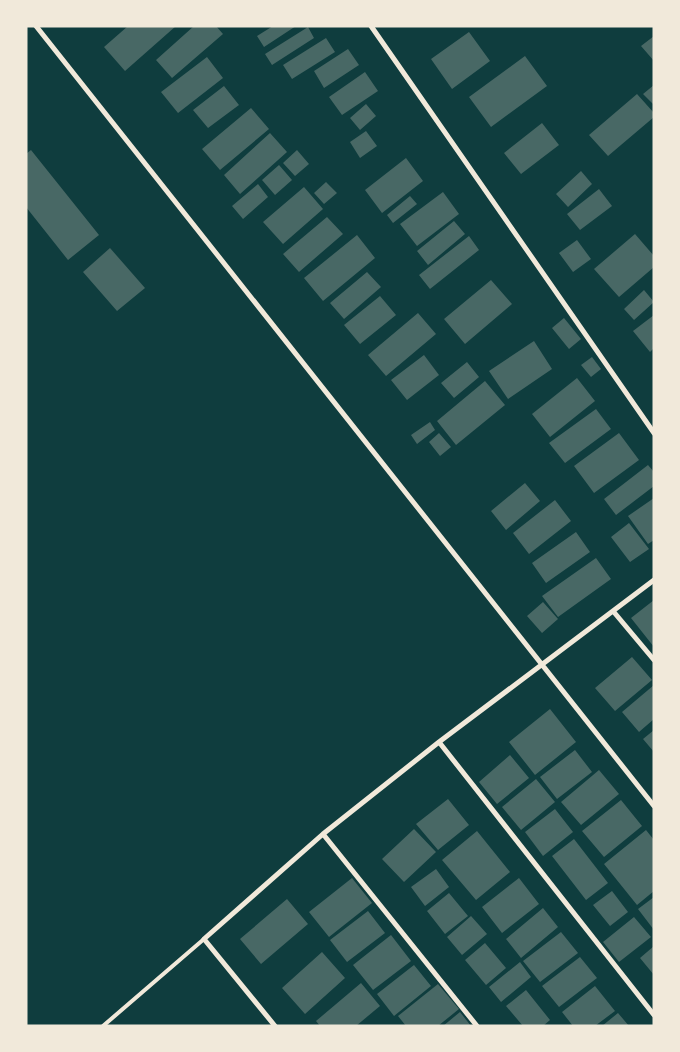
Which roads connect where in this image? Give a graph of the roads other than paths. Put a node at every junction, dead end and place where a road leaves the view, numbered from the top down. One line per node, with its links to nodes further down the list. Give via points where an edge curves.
1 (36, 26): 7 (street)
2 (371, 26): 3 (street)
3 (654, 433)
4 (654, 580): 5 (street)
5 (613, 611): 6 (street); 7 (street)
6 (654, 660)
7 (540, 665): 8 (street); 9 (street)
8 (438, 742): 10 (street); 12 (street)
9 (654, 806)
10 (323, 834): 11 (street); 15 (street)
11 (204, 938): 13 (lane); 14 (street)
12 (654, 1015)
13 (103, 1026)
14 (275, 1026)
15 (477, 1026)

